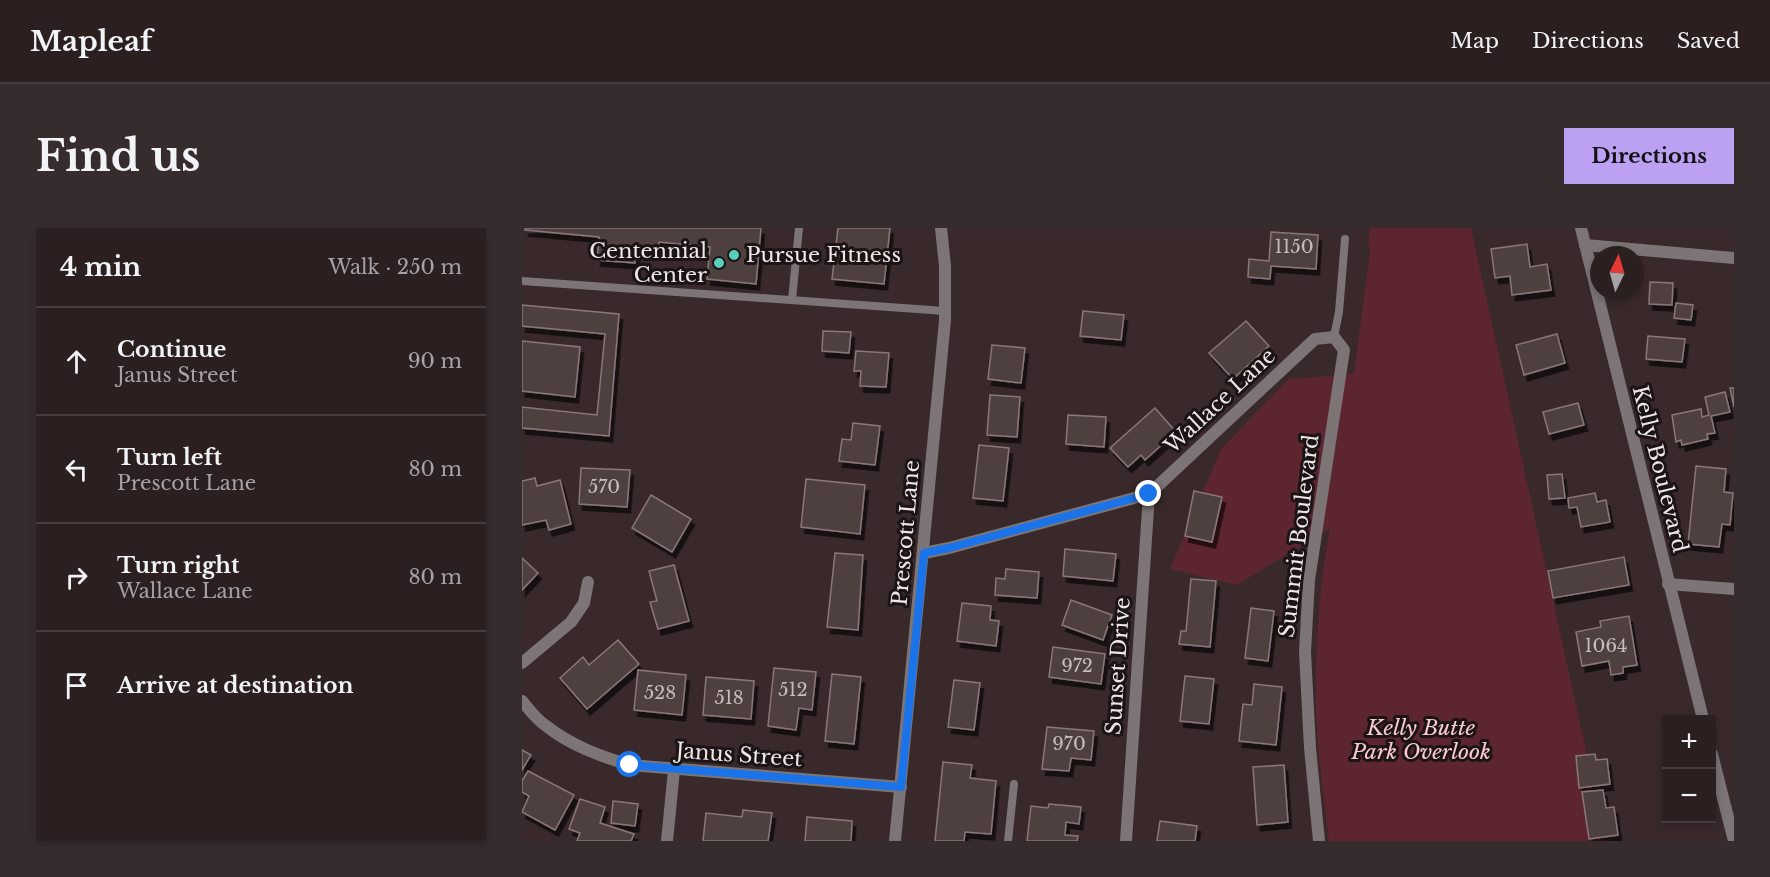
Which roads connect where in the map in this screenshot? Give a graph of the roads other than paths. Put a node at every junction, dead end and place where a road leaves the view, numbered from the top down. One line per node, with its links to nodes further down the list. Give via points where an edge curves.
1 (799, 228): 8 (lane)
2 (941, 228): 9 (street, Prescott Lane)
3 (1581, 228): 5 (street, Kelly Boulevard)
4 (1345, 239): 10 (lane, Summit Boulevard)
5 (1585, 245): 6 (street); 14 (street, Kelly Boulevard)
6 (1734, 258)
7 (522, 280): 8 (lane)
8 (792, 300): 9 (lane)
9 (945, 311): 12 (street, Prescott Lane)
10 (1334, 337): 11 (street, Wallace Lane, via 1315,339); 27 (street, Summit Boulevard, via 1344,350 1309,580 1305,652)
11 (1149, 494): 12 (street, Wallace Lane); 26 (street, Sunset Drive)
12 (924, 553): 22 (street, Prescott Lane)
13 (588, 582): 16 (street, via 584,603 571,622)
14 (1668, 584): 15 (street); 18 (street, Kelly Boulevard)
15 (1734, 588)
16 (522, 663)
17 (522, 701): 20 (street, Janus Street, via 543,724 598,755 630,765)
18 (1702, 715)
19 (1716, 769): 28 (street)
20 (674, 770): 22 (street, Janus Street); 23 (street)
21 (1014, 784): 25 (lane)
22 (901, 787): 24 (street, Prescott Lane)
23 (667, 841)
24 (896, 841)
25 (1008, 841)
26 (1125, 841)
27 (1319, 841)
28 (1734, 841)

